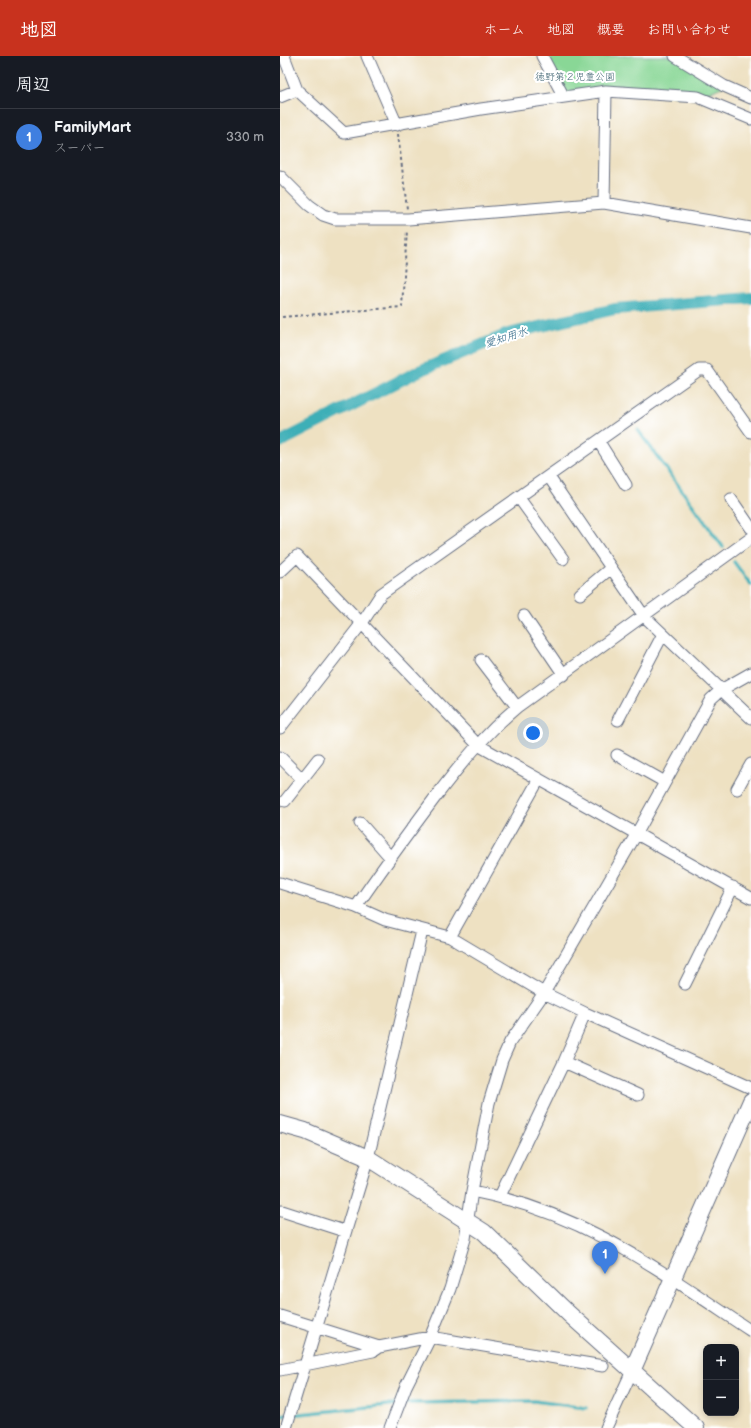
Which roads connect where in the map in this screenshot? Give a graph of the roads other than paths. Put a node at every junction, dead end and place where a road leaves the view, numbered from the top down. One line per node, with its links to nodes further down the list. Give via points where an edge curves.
1 (284, 56): 5 (street)
2 (367, 56): 11 (street)
3 (542, 56): 8 (street)
4 (675, 56): 9 (street, via 724,86)
5 (297, 90): 7 (street); 11 (street, via 344,133)
6 (606, 91): 8 (street); 10 (street, via 698,97); 13 (street)
7 (280, 97)
8 (564, 97): 11 (street)
9 (751, 98)
10 (751, 119)
11 (397, 125)
12 (280, 176): 13 (street, via 309,205 323,215 335,219 408,219)
13 (604, 203): 14 (street)
14 (751, 228)
15 (751, 432): 16 (street, via 707,370 699,370)
16 (598, 442): 17 (street); 18 (street)
17 (549, 477): 19 (street); 24 (street)
18 (626, 485)
19 (519, 498): 23 (street); 29 (street, via 381,594)
20 (731, 499): 21 (street)
21 (751, 528)
22 (751, 538): 28 (street)
23 (563, 559)
24 (611, 568): 26 (street); 28 (street)
25 (280, 572): 29 (street, via 297,556)
26 (580, 594)
27 (524, 616): 33 (street)
28 (644, 616): 30 (street); 33 (street)
29 (362, 623): 38 (street); 39 (street)
30 (663, 634): 34 (street); 37 (street)
31 (481, 660): 35 (street)
32 (751, 673): 34 (street)
33 (564, 675): 35 (street)
34 (721, 690): 36 (street); 46 (street, via 711,699)
35 (517, 707): 39 (street)
36 (751, 718)
37 (618, 720)
38 (280, 728)
39 (478, 745): 44 (street); 51 (street)
40 (617, 755): 46 (street)
41 (280, 757): 45 (street)
42 (318, 759): 45 (street)
43 (751, 764): 47 (street)
44 (540, 778): 50 (street); 57 (street)
45 (302, 780): 48 (street)
46 (665, 782): 50 (street)
47 (737, 789)
48 (285, 801)
49 (360, 822): 51 (street)
50 (637, 833): 53 (street); 59 (street)
51 (390, 857): 55 (street)
52 (280, 883): 55 (street)
53 (733, 887): 54 (street); 58 (street)
54 (751, 898)
55 (356, 908): 56 (street)
56 (422, 931): 57 (street); 66 (street)
57 (450, 937): 59 (street)
58 (685, 984)
59 (544, 993): 60 (street); 67 (street, via 510,1042 502,1060 490,1103)
60 (585, 1013): 61 (street); 62 (street)
61 (564, 1062): 63 (street); 68 (street)
62 (751, 1088)
63 (638, 1096)
64 (751, 1101): 72 (street)
65 (280, 1124): 66 (street, via 305,1131)
66 (368, 1158): 70 (street); 71 (street)
67 (472, 1191): 68 (street); 70 (street)
68 (500, 1196): 72 (street, via 589,1229)
69 (282, 1211): 71 (street)
70 (467, 1221): 76 (street, via 466,1238 450,1289); 81 (street, via 484,1232 569,1314)
71 (344, 1231): 74 (street)
72 (673, 1278): 75 (street); 81 (street)
73 (280, 1316): 74 (street)
74 (317, 1328): 77 (street); 78 (street)
75 (751, 1331)
76 (430, 1337): 77 (street); 79 (street); 83 (street)
77 (379, 1347): 78 (street, via 373,1351)
78 (305, 1365): 80 (street); 82 (street)
79 (603, 1366)
80 (280, 1370)
81 (632, 1370): 84 (street); 85 (street)
82 (287, 1425)
83 (390, 1428)
84 (606, 1428)
85 (696, 1428)

